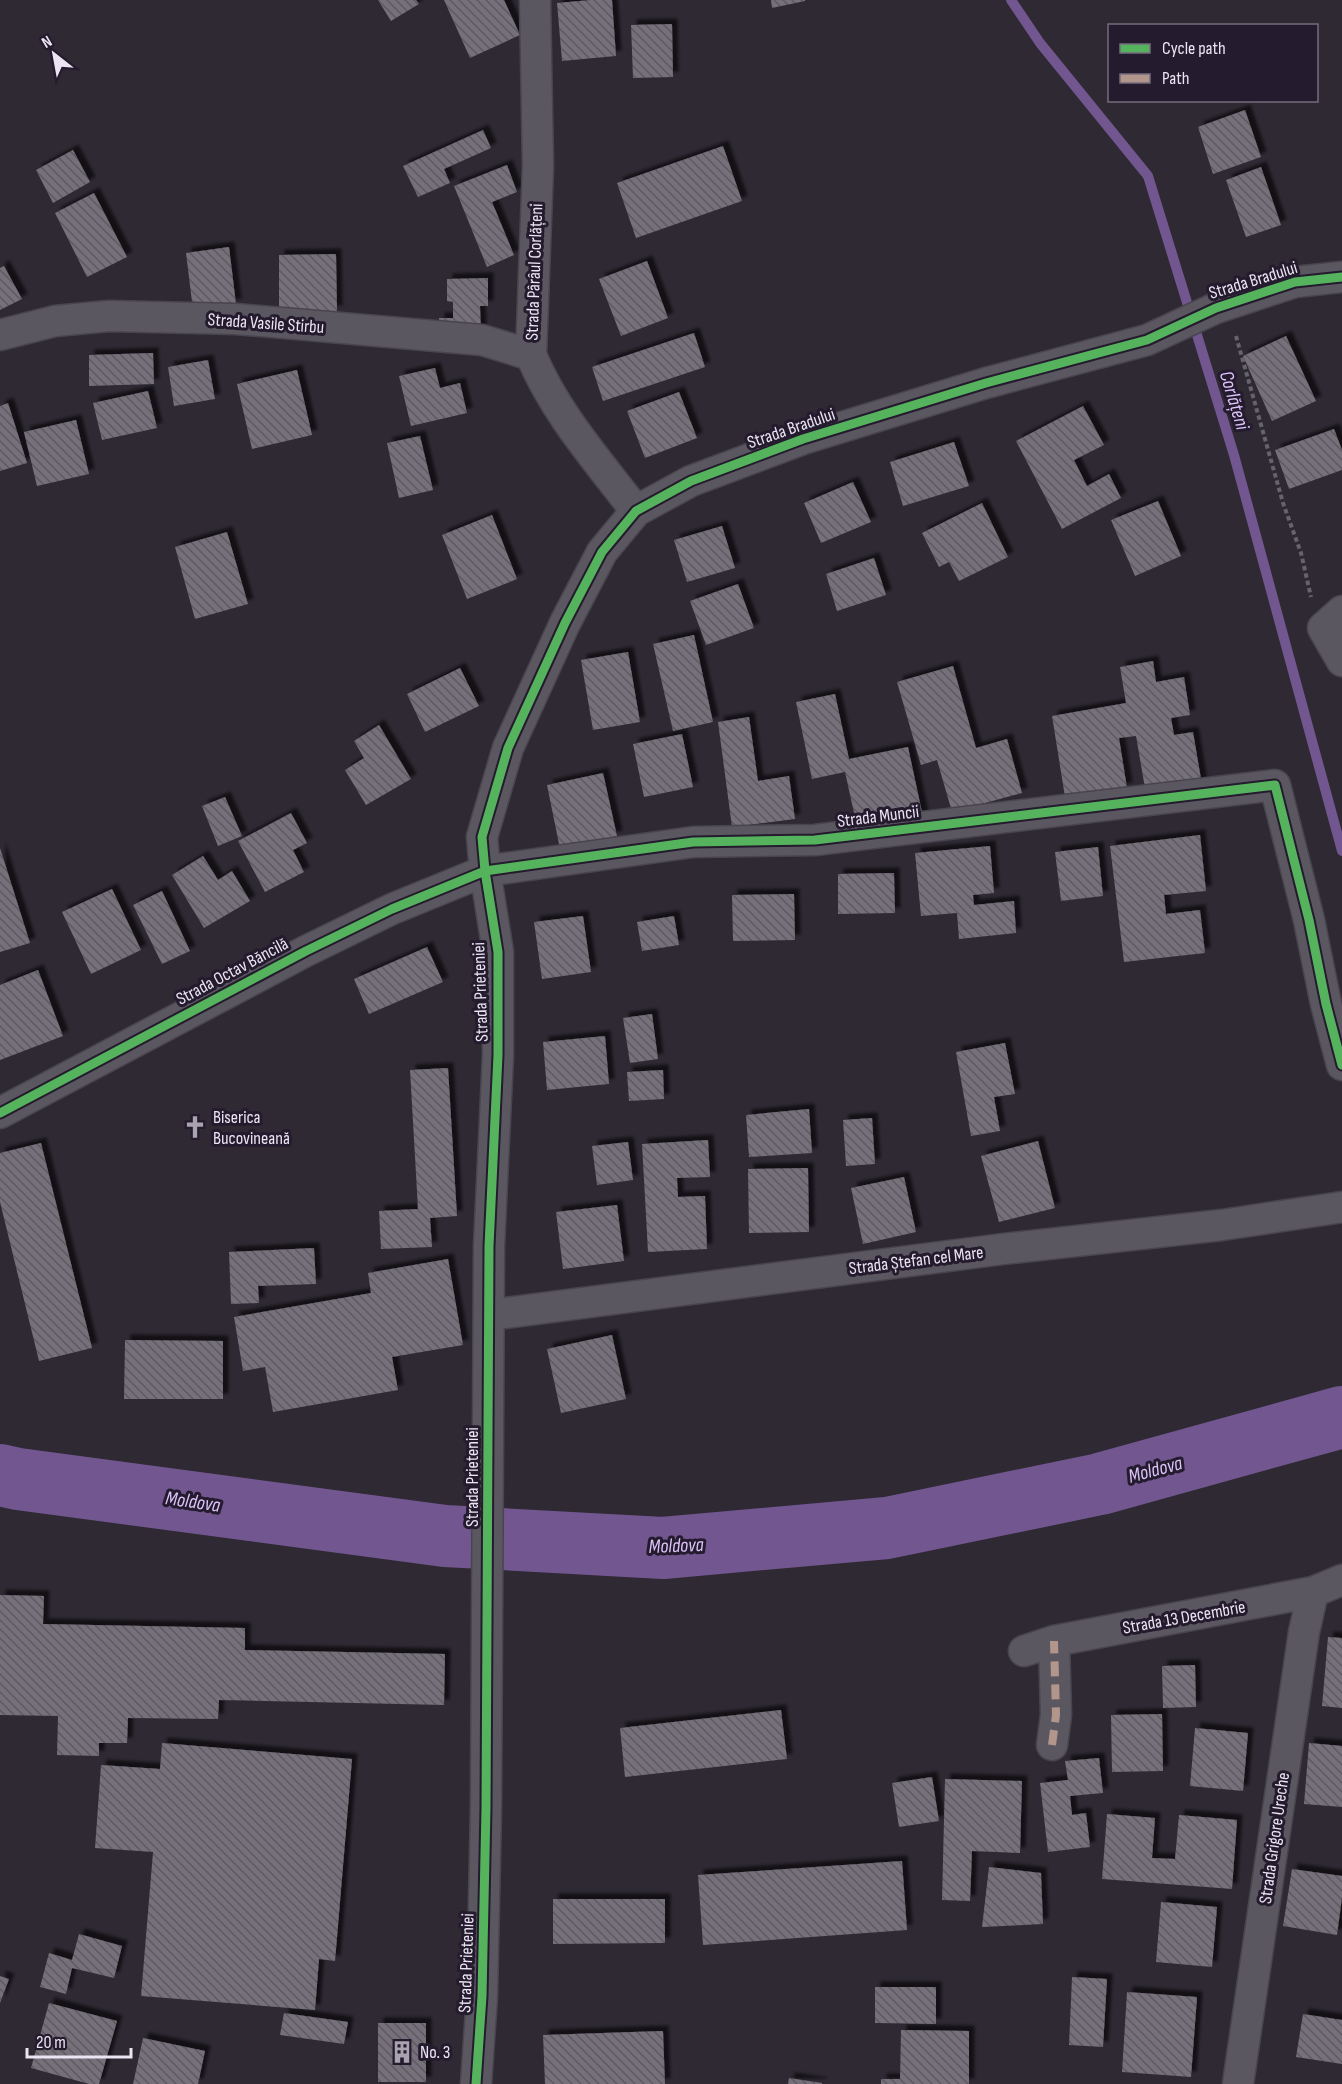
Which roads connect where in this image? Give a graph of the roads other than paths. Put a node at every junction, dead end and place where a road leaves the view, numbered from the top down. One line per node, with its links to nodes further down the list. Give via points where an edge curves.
1 (535, 0): 4 (street, Strada Pârâul Corlățeni, via 538,166)
2 (1342, 277): 5 (street, Strada Bradului, via 1295,282 1226,305 1147,340 986,383 804,439 691,481)
3 (0, 334): 4 (street, Strada Vasile Stirbu, via 55,321 109,316 236,319 482,340)
4 (531, 355): 5 (street, Strada Pârâul Corlățeni, via 542,381 573,429)
5 (636, 511): 8 (street, Strada Bradului, via 602,552 508,748 482,837)
6 (1333, 620): 7 (street)
7 (1342, 661)
8 (485, 872): 9 (street, Strada Muncii, via 693,842 815,840 1275,785); 10 (street, Strada Octav Băncilă, via 393,909 306,951); 12 (street, Strada Prieteniei, via 498,952)
9 (1342, 1065)
10 (0, 1113)
11 (1342, 1207): 12 (street, Strada Ștefan cel Mare)
12 (489, 1315): 18 (street, Strada Prieteniei, via 486,1808)
13 (1342, 1580): 14 (street, Strada 13 Decembrie)
14 (1313, 1592): 15 (street, Strada 13 Decembrie); 19 (street, Strada Grigore Ureche)
15 (1054, 1641): 16 (street, Strada 13 Decembrie); 17 (street, via 1056,1715)
16 (1024, 1651)
17 (1052, 1745)
18 (476, 2084)
19 (1238, 2084)

